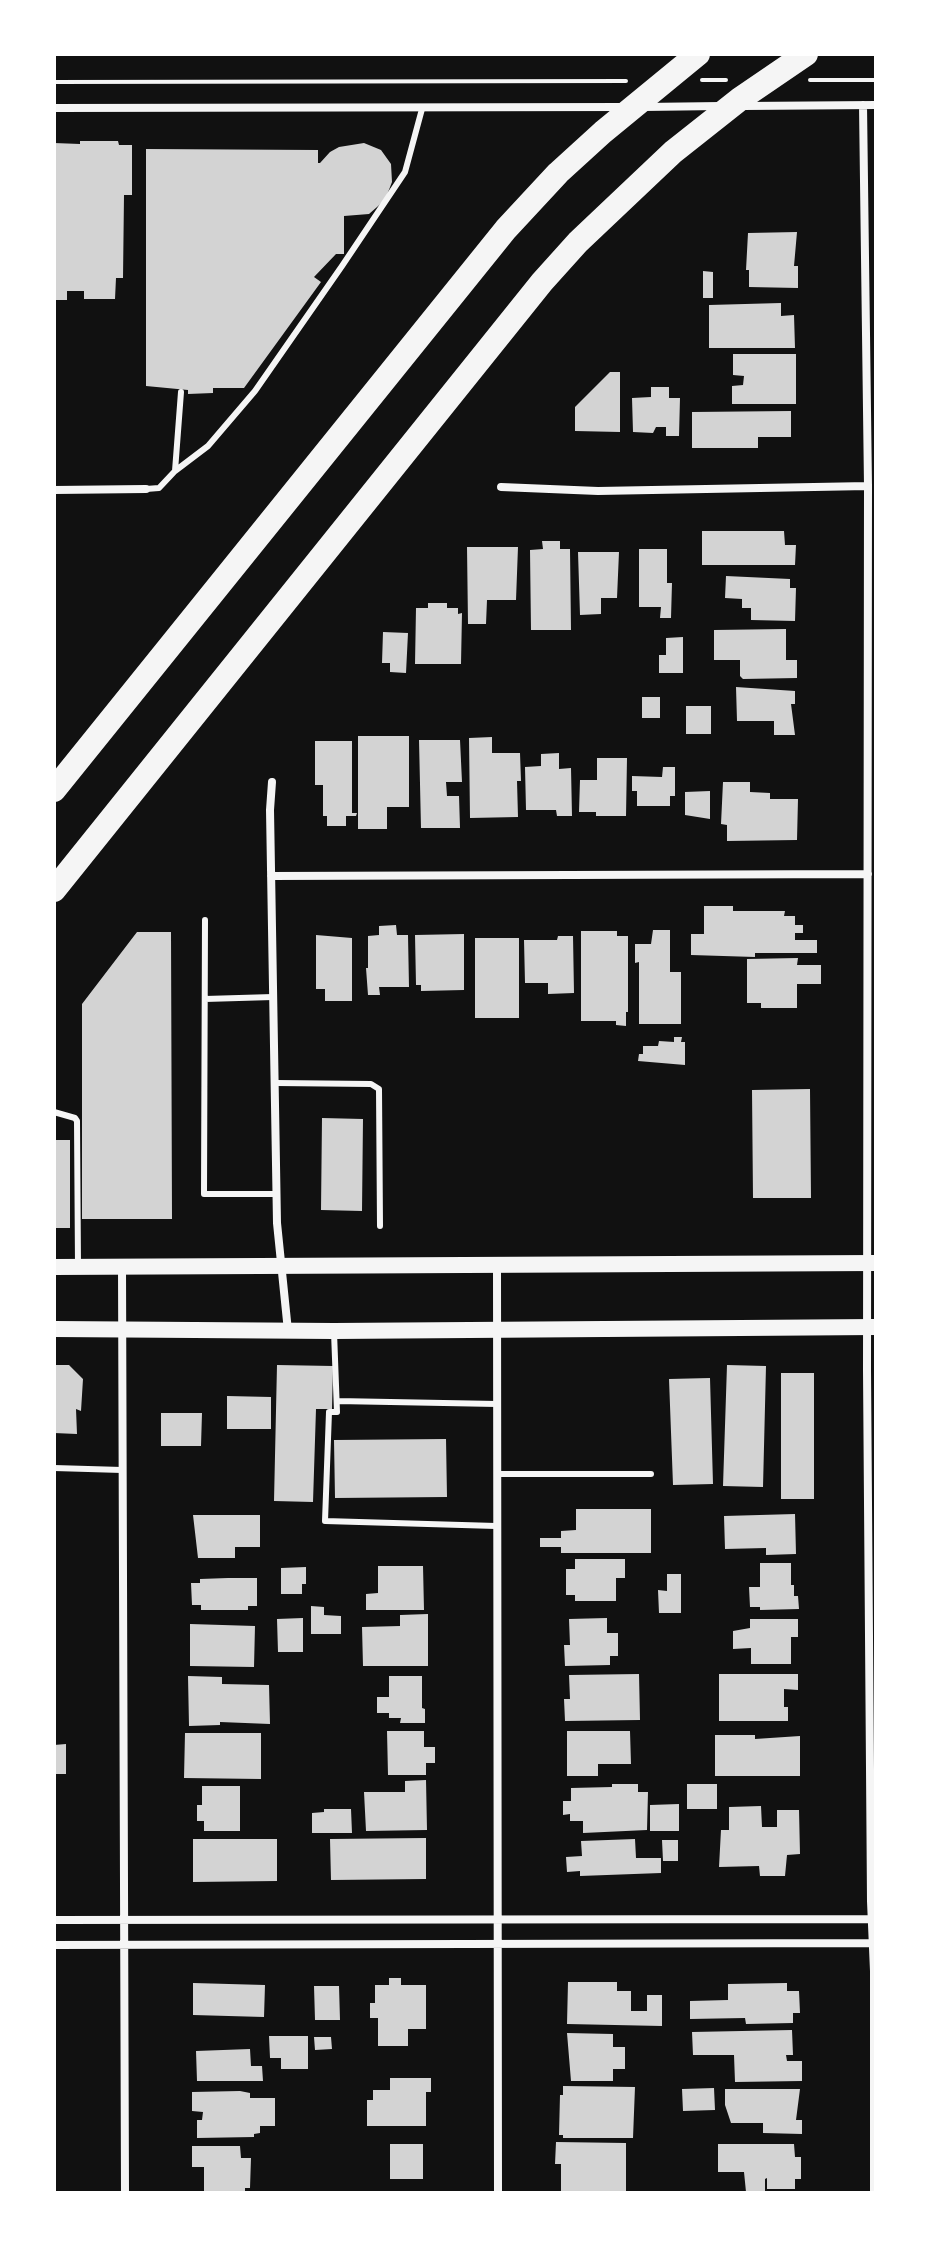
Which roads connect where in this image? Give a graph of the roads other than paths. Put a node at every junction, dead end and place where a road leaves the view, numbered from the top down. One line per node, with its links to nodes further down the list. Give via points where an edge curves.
1 (698, 54): 15 (highway, via 539,193)
2 (806, 54): 18 (highway, via 673,152 578,242)
3 (863, 105): 4 (street); 6 (street); 9 (street)
4 (876, 105)
5 (54, 108): 6 (street)
6 (422, 109): 8 (lane, via 405,172 342,266 255,391 208,446)
7 (181, 392): 8 (lane)
8 (175, 471): 11 (lane, via 159,488)
9 (868, 486): 10 (street, via 598,491); 13 (street)
10 (501, 487)
11 (146, 489): 12 (street)
12 (54, 490)
13 (872, 670): 16 (street)
14 (272, 782): 17 (street)
15 (54, 790)
16 (868, 874): 17 (street); 26 (street)
17 (271, 876): 20 (street)
18 (54, 890)
19 (205, 920): 21 (lane)
20 (273, 997): 21 (lane); 22 (street)
21 (205, 999): 24 (lane, via 204,1194)
22 (276, 1083): 24 (street); 25 (lane, via 371,1084 379,1089)
23 (54, 1112): 28 (lane, via 77,1121)
24 (276, 1194): 29 (street)
25 (380, 1226)
26 (872, 1263): 27 (main road); 32 (street)
27 (497, 1265): 29 (main road); 35 (street)
28 (78, 1266): 30 (main road); 31 (main road)
29 (282, 1266): 31 (main road); 36 (street)
30 (54, 1267)
31 (123, 1267): 33 (street)
32 (872, 1327): 35 (main road); 46 (street)
33 (122, 1328): 34 (main road); 36 (main road); 41 (street)
34 (54, 1329)
35 (497, 1330): 37 (main road); 39 (street)
36 (288, 1331): 37 (main road)
37 (334, 1331): 38 (lane)
38 (337, 1401): 39 (lane); 44 (lane, via 337,1412 329,1412 325,1521)
39 (497, 1404): 42 (street)
40 (54, 1468): 41 (lane)
41 (122, 1470): 48 (street)
42 (497, 1474): 43 (lane); 44 (street)
43 (651, 1474)
44 (496, 1526): 45 (street)
45 (498, 1918): 46 (street); 48 (street); 49 (street)
46 (874, 1919): 50 (street)
47 (54, 1920): 48 (street)
48 (124, 1920): 52 (street)
49 (499, 1943): 50 (street); 52 (street); 54 (street)
50 (875, 1943): 55 (street)
51 (54, 1945): 52 (street)
52 (124, 1945): 53 (street)
53 (125, 2193)
54 (498, 2193)
55 (874, 2193)

